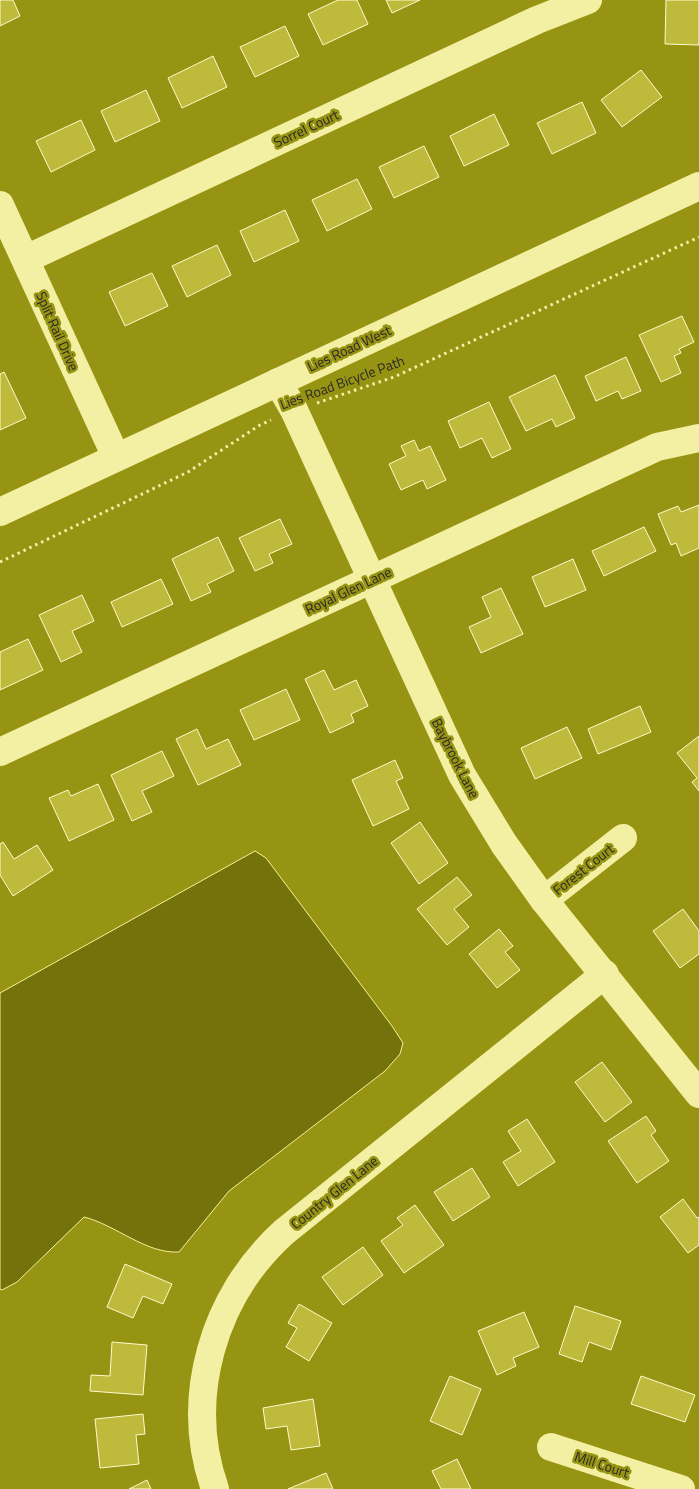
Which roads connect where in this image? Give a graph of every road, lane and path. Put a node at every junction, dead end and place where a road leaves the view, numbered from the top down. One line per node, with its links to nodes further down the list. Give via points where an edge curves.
1 (588, 0): 5 (street, Sorrel Court, via 528,24)
2 (699, 186): 6 (street, Lies Road West)
3 (0, 205): 5 (street, Split Rail Drive)
4 (699, 237): 7 (path, Lies Road Bicycle Path, via 394,377)
5 (26, 259): 9 (street, Split Rail Drive)
6 (278, 382): 7 (street, Baybrook Lane); 9 (street, Lies Road West)
7 (294, 410): 11 (path, Lies Road Bicycle Path, via 260,425 188,472); 12 (street, Baybrook Lane)
8 (699, 438): 12 (street, Royal Glen Lane, via 657,447)
9 (116, 457): 10 (street, Lies Road West)
10 (0, 512)
11 (0, 562)
12 (370, 579): 13 (street, Royal Glen Lane); 15 (street, Baybrook Lane, via 462,775 504,844)
13 (0, 752)
14 (623, 838): 15 (street, Forest Court)
15 (544, 900): 16 (street, Baybrook Lane)
16 (605, 974): 17 (street, Baybrook Lane); 19 (street, Country Glen Lane, via 284,1232 238,1284 222,1315 205,1370 202,1419 205,1449)
17 (699, 1094)
18 (552, 1447): 20 (street, Mill Court)
19 (215, 1489)
20 (681, 1489)

